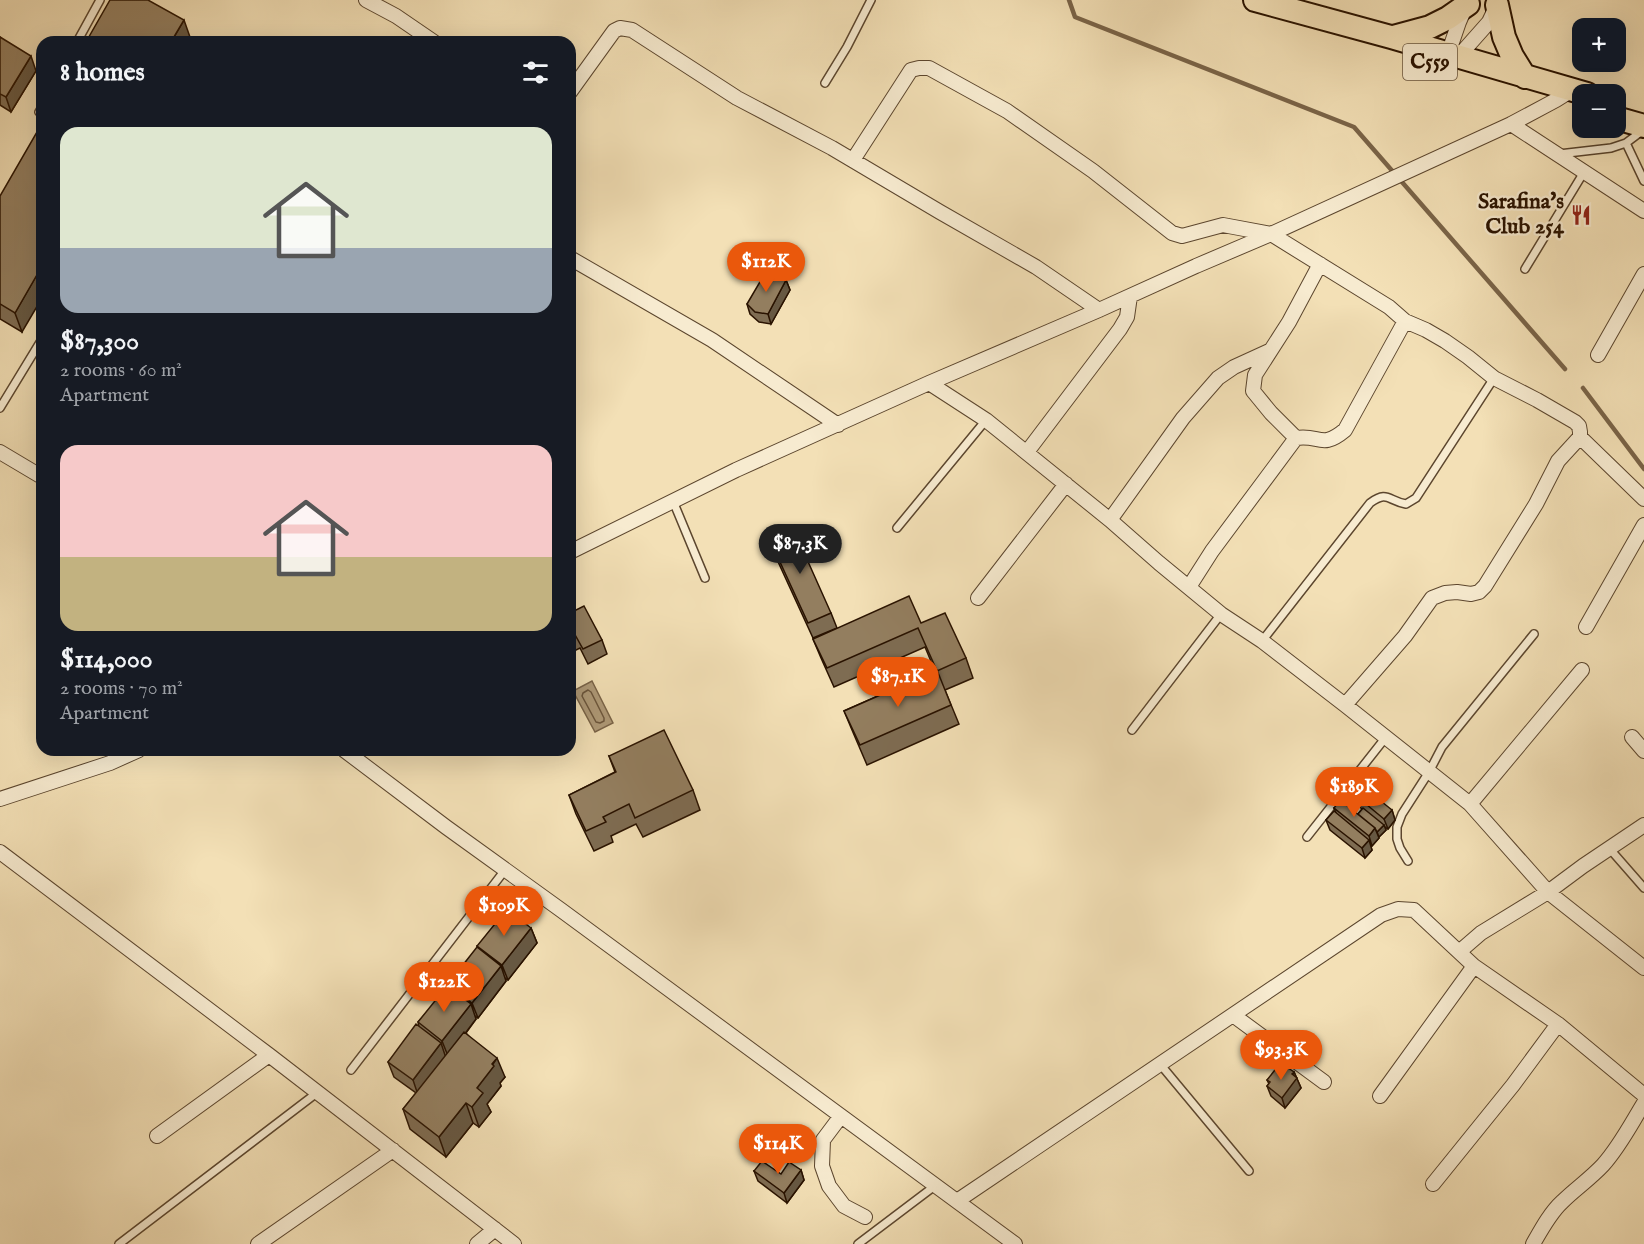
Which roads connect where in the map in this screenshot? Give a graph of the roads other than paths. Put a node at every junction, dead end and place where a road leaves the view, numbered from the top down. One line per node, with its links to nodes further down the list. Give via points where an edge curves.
1 (100, 0): 8 (lane)
2 (366, 0): 9 (street)
3 (871, 0): 13 (lane)
4 (1255, 0): 7 (main road, C559)
5 (1466, 3): 10 (main road, via 1430,27); 11 (street, via 1458,22)
6 (1498, 3): 11 (street, via 1489,22); 12 (main road, via 1504,37)
7 (1280, 7): 10 (main road, C559); 15 (main road, C559, via 1398,51)
8 (80, 36)
9 (425, 36)
10 (1391, 37): 11 (main road, C559)
11 (1453, 56): 12 (main road, C559)
12 (1525, 77): 16 (main road, C559)
13 (825, 83)
14 (576, 84): 25 (street, via 614,31 632,30 737,98)
15 (1572, 97)
16 (1572, 97)
17 (1572, 99): 21 (street)
18 (1626, 106): 19 (main road)
19 (1644, 111)
20 (1626, 122): 22 (main road)
21 (1511, 124): 24 (street); 29 (street)
22 (1644, 128): 23 (lane)
23 (1626, 143): 24 (lane); 27 (lane)
24 (1557, 154): 26 (street)
25 (853, 160): 29 (street, via 911,70 929,68 1016,118 1094,171 1172,233 1182,236 1223,225); 35 (street, via 1036,267)
26 (1584, 172): 28 (street); 32 (lane)
27 (1644, 181)
28 (1644, 211)
29 (1271, 234): 31 (street); 34 (street)
30 (576, 261): 44 (street, via 712,340)
31 (1320, 264): 36 (street); 38 (street)
32 (1525, 269)
33 (1644, 274): 39 (street)
34 (1130, 296): 35 (street); 48 (street, via 1127,317 1120,329)
35 (1099, 310): 41 (street)
36 (1405, 321): 40 (street, via 1445,341); 46 (street, via 1345,430 1335,439)
37 (36, 349): 42 (lane)
38 (1269, 351): 46 (street, via 1255,375 1253,391); 53 (street, via 1218,378 1183,418)
39 (1598, 355)
40 (1494, 378): 45 (street, via 1575,422); 63 (lane, via 1416,498 1406,504 1382,496 1370,503)
41 (928, 383): 43 (street); 44 (street)
42 (0, 408)
43 (986, 420): 48 (street); 55 (lane)
44 (838, 425): 52 (street)
45 (1580, 437): 51 (street); 65 (street, via 1558,461 1485,586 1471,594 1445,593 1432,598)
46 (1296, 438): 58 (street)
47 (0, 452): 49 (street)
48 (1027, 452): 50 (street)
49 (36, 473)
50 (1066, 484): 53 (street); 59 (street)
51 (1644, 499)
52 (673, 501): 56 (street); 57 (lane)
53 (1110, 520): 58 (street)
54 (1644, 525): 61 (street)
55 (897, 528)
56 (576, 549)
57 (705, 578)
58 (1189, 587): 60 (street)
59 (978, 598)
60 (1221, 614): 63 (street); 66 (lane)
61 (1586, 627)
62 (1534, 634): 72 (lane, via 1442,747)
63 (1262, 641): 65 (street)
64 (1582, 670): 74 (street)
65 (1346, 705): 67 (street)
66 (1132, 730)
67 (1386, 737): 72 (street); 76 (lane)
68 (1632, 737): 69 (street)
69 (1644, 751)
70 (126, 756): 73 (street)
71 (352, 756): 80 (street)
72 (1429, 772): 74 (street); 79 (lane, via 1397,827 1400,848)
73 (0, 799)
74 (1470, 804): 82 (street)
75 (1644, 825): 77 (street)
76 (1307, 837)
77 (1609, 848): 81 (lane); 82 (street)
78 (0, 852): 88 (street)
79 (1408, 861)
80 (505, 869): 90 (lane); 96 (street)
81 (1644, 888)
82 (1548, 892): 83 (street, via 1481,933); 85 (street)
83 (1459, 952): 84 (street); 86 (street, via 1414,910 1398,909 1381,915)
84 (1474, 966): 87 (street); 94 (street)
85 (1644, 968)
86 (1233, 1015): 89 (street); 91 (street)
87 (1558, 1024): 93 (street); 100 (street)
88 (269, 1055): 92 (street); 97 (street)
89 (1160, 1064): 99 (lane); 102 (street)
90 (351, 1070)
91 (1324, 1082)
92 (318, 1092): 98 (street); 105 (lane)
93 (1644, 1095)
94 (1380, 1096)
95 (1644, 1103): 111 (street, via 1622,1141 1590,1179 1561,1203)
96 (841, 1116): 101 (street); 103 (street, via 824,1140 822,1166 829,1186 844,1206)
97 (157, 1136)
98 (393, 1150): 104 (street); 106 (street)
99 (1249, 1171)
100 (1433, 1184)
101 (936, 1185): 102 (street); 109 (lane)
102 (957, 1201): 110 (street)
103 (865, 1217)
104 (495, 1229): 107 (street); 108 (street)
105 (119, 1244)
106 (258, 1244)
107 (477, 1244)
108 (514, 1244)
109 (858, 1244)
110 (1015, 1244)
111 (1533, 1244)

